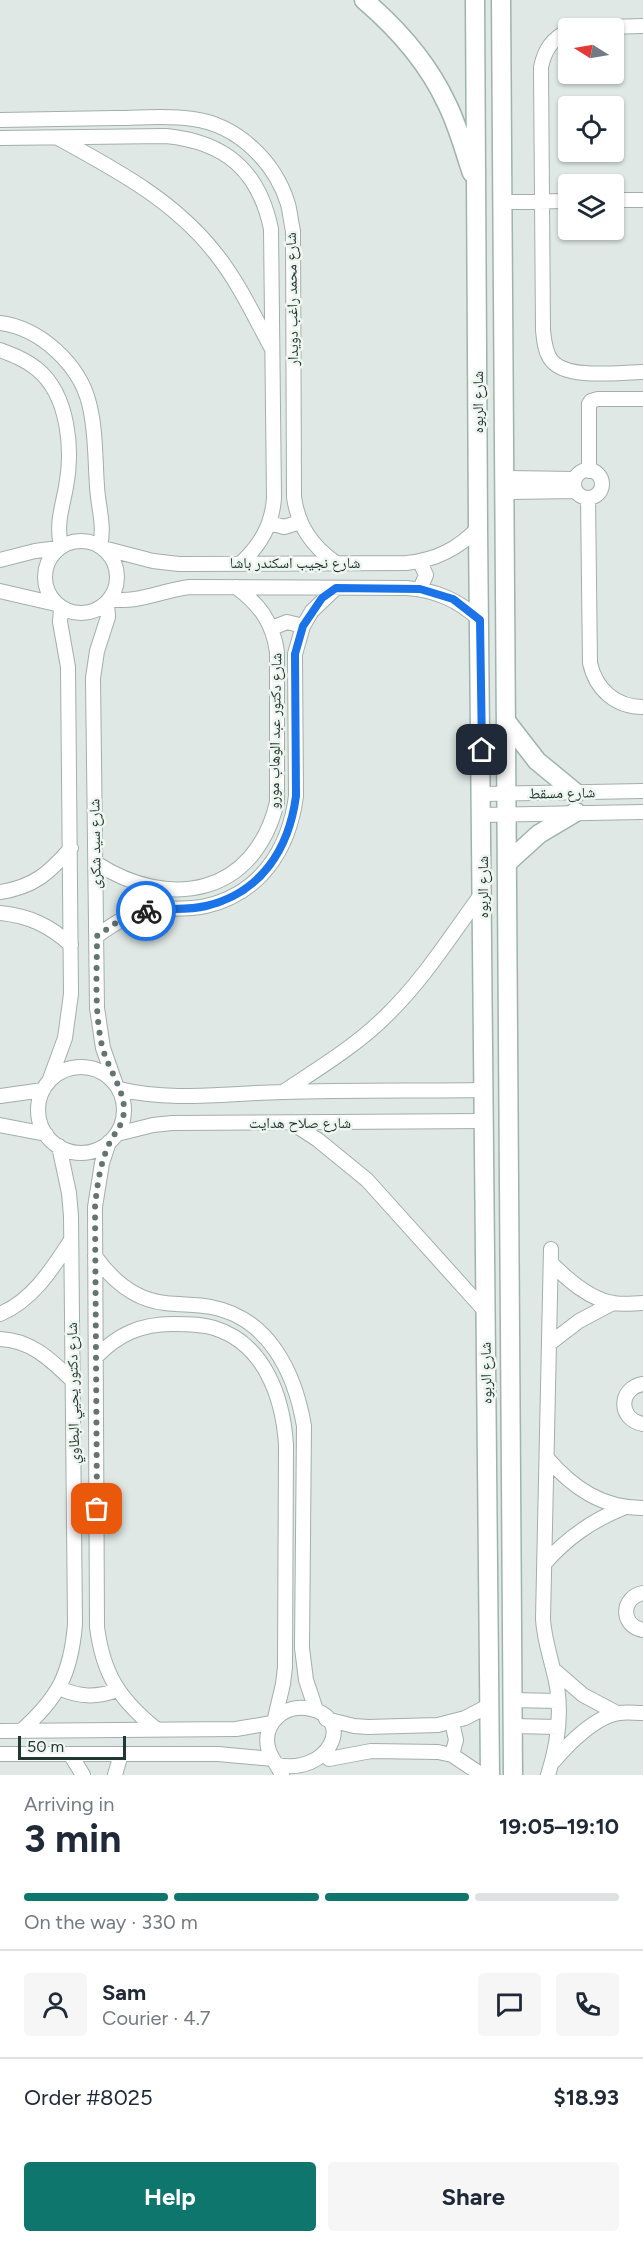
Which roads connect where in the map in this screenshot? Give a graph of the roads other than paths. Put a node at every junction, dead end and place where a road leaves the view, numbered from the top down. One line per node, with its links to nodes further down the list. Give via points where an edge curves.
1 (364, 0): 12 (street, via 409,44 430,73 447,104)
2 (475, 0): 8 (street, شارع الربوه)
3 (501, 0): 7 (street, شارع الربوه)
4 (643, 26): 5 (street)
5 (624, 27)
6 (558, 38): 15 (street, via 550,43 542,67)
7 (501, 44): 8 (street); 17 (street, شارع الربوه)
8 (476, 46): 12 (street, شارع الربوه)
9 (0, 120): 26 (street, شارع محمد راغب دويدار, via 194,119 220,126 263,158 288,204 293,231 294,497)
10 (56, 137): 11 (street, شارع محمد راغب دويدار); 20 (street, via 133,180 191,226 237,284); 20 (street, شارع محمد راغب دويدار, via 188,138 228,155 245,170 267,208 271,229)
11 (0, 138)
12 (477, 189): 28 (street, شارع الربوه)
13 (624, 200): 14 (street)
14 (643, 200)
15 (543, 201): 16 (street); 17 (street); 21 (street, via 543,330 552,361 580,373)
16 (558, 201)
17 (502, 202): 24 (street, شارع الربوه)
18 (0, 323): 30 (street, via 48,344 79,379 93,423)
19 (0, 350): 29 (street, via 39,370 63,412 69,461 58,522)
20 (273, 352): 27 (street, شارع محمد راغب دويدار, via 274,498)
21 (643, 372)
22 (643, 399): 23 (street, via 591,401)
23 (589, 471): 25 (street, via 580,472); 25 (street, via 597,474 602,484 597,495)
24 (504, 485): 25 (street); 45 (street, شارع الربوه)
25 (579, 489): 44 (street, via 592,672 612,699)
26 (300, 522): 27 (street, via 284,527); 34 (street, شارع محمد راغب دويدار, via 321,552)
27 (270, 523): 33 (street, شارع محمد راغب دويدار, via 263,538)
28 (478, 528): 32 (street, شارع نجيب اسكندر باشا, via 452,550); 41 (street, شارع الربوه)
29 (59, 547): 30 (street, via 81,540); 31 (street); 40 (street, via 44,576 45,586)
30 (102, 547): 33 (street, شارع نجيب اسكندر باشا, via 128,556 178,564); 39 (street, via 116,566 115,589)
31 (0, 561)
32 (420, 562): 34 (street, شارع نجيب اسكندر باشا); 37 (street, via 426,576)
33 (241, 563): 34 (street, شارع نجيب اسكندر باشا)
34 (336, 563)
35 (236, 587): 36 (street, شارع نجيب اسكندر باشا); 39 (street, شارع نجيب اسكندر باشا, via 183,588 135,600); 43 (street, شارع دكتور عبد الوهاب مورو, via 263,611)
36 (336, 588): 37 (street, شارع نجيب اسكندر باشا); 42 (street, شارع دكتور عبد الوهاب مورو, via 322,598)
37 (420, 589): 41 (street, شارع نجيب اسكندر باشا, via 453,599)
38 (0, 591): 40 (street)
39 (108, 601): 40 (street, via 99,609 80,614); 55 (street, شارع سيد شكرى, via 108,618 93,678)
40 (58, 606): 54 (street, شارع سيد شكرى, via 68,668)
41 (480, 620): 48 (street, شارع الربوه)
42 (303, 626): 43 (street, via 287,622); 61 (street, شارع دكتور عبد الوهاب مورو, via 295,654 296,796 293,818 276,858 245,889 226,899 205,906)
43 (272, 628): 57 (street, شارع دكتور عبد الوهاب مورو, via 277,651 277,802 268,831 252,857 219,880 180,890)
44 (643, 707)
45 (506, 721): 47 (street, via 537,761); 49 (street, شارع الربوه)
46 (643, 791): 47 (street, شارع مسقط)
47 (576, 793): 49 (street, شارع مسقط)
48 (482, 794): 49 (street, شارع مسقط); 53 (street, شارع الربوه)
49 (506, 794): 52 (street, شارع الربوه)
50 (576, 812): 51 (street, شارع مسقط); 52 (street, شارع مسقط); 56 (street, via 539,834)
51 (643, 812)
52 (506, 814): 53 (street, شارع مسقط); 56 (street, شارع الربوه)
53 (482, 815): 60 (street, شارع الربوه)
54 (71, 848): 58 (street, via 48,871); 65 (street, شارع سيد شكرى)
55 (96, 863): 57 (street, شارع دكتور عبد الوهاب مورو, via 133,883); 64 (street, شارع سيد شكرى)
56 (507, 863): 90 (street, شارع الربوه)
57 (153, 888): 61 (street, via 149,899)
58 (21, 889): 59 (street); 63 (street)
59 (0, 892)
60 (483, 892): 68 (street, شارع الربوه); 69 (street, via 386,1017)
61 (153, 909): 64 (street, شارع دكتور عبد الوهاب مورو, via 123,918)
62 (0, 913): 63 (street)
63 (22, 915): 65 (street, via 48,927)
64 (97, 936): 67 (street, شارع سيد شكرى, via 99,1028)
65 (71, 945): 66 (street, شارع سيد شكرى, via 70,1017)
66 (47, 1085): 67 (street, via 60,1072 85,1067 108,1076); 70 (street); 74 (street, via 39,1101)
67 (118, 1087): 69 (street, شارع صلاح هدايت, via 162,1096); 75 (street, via 124,1112)
68 (484, 1090): 69 (street, شارع صلاح هدايت); 71 (street, شارع الربوه)
69 (282, 1092)
70 (0, 1096)
71 (484, 1121): 72 (street, شارع صلاح هدايت); 82 (street, شارع الربوه)
72 (292, 1123): 75 (street, شارع صلاح هدايت, via 172,1123); 82 (street, via 367,1180)
73 (0, 1125): 74 (street)
74 (46, 1134): 76 (street)
75 (113, 1138): 76 (street, via 90,1152); 78 (street, شارع دكتور يحيي البطاوي, via 102,1163 96,1196)
76 (59, 1146): 77 (street, شارع دكتور يحيي البطاوي, via 69,1193)
77 (71, 1240): 83 (street, via 34,1291); 88 (street, شارع دكتور يحيي البطاوي)
78 (95, 1256): 79 (street, via 117,1282); 87 (street, شارع دكتور يحيي البطاوي)
79 (146, 1299): 84 (street); 109 (street, via 213,1307 260,1329 297,1390 304,1426 302,1648 306,1680)
80 (643, 1303): 81 (street)
81 (613, 1304): 86 (street, via 579,1321); 86 (street, via 579,1287 551,1256)
82 (485, 1311): 91 (street, شارع الربوه)
83 (0, 1314)
84 (145, 1326): 87 (street, via 118,1337); 110 (street, via 195,1324 229,1334 256,1356 278,1396 286,1445 285,1649 283,1684)
85 (0, 1339): 88 (street, via 25,1343)
86 (549, 1344): 93 (street)
87 (96, 1357): 103 (street, شارع دكتور يحيي البطاوي, via 97,1627 103,1660)
88 (72, 1380): 102 (street, شارع دكتور يحيي البطاوي, via 75,1624 68,1667)
89 (643, 1384): 92 (street, via 627,1392 623,1405 628,1418)
90 (510, 1401): 91 (street); 99 (street, شارع الربوه)
91 (486, 1402): 98 (street, شارع الربوه)
92 (643, 1424)
93 (547, 1458): 94 (street, via 581,1490); 96 (street)
94 (623, 1508): 95 (street); 96 (street, via 580,1530)
95 (643, 1508)
96 (544, 1564): 101 (street, via 544,1636)
97 (643, 1593): 100 (street, via 633,1597 626,1612 629,1622)
98 (489, 1629): 99 (street); 106 (street, شارع الربوه)
99 (512, 1629): 104 (street, شارع الربوه)
100 (643, 1630)
101 (553, 1669): 105 (street); 107 (street, via 583,1695)
102 (59, 1688): 103 (street, via 88,1696); 116 (street, شارع دكتور يحيي البطاوي, via 43,1712)
103 (117, 1690): 114 (street, شارع دكتور يحيي البطاوي)
104 (512, 1700): 105 (street); 112 (street, شارع الربوه)
105 (558, 1701): 113 (street)
106 (490, 1706): 111 (street); 127 (street, شارع الربوه)
107 (617, 1713): 108 (street); 123 (street, via 580,1734)
108 (643, 1713)
109 (321, 1714): 110 (street, via 297,1707); 111 (street, via 340,1723 368,1727); 122 (street, via 332,1728 334,1738 333,1749)
110 (274, 1721): 114 (street, via 236,1729); 121 (street, via 267,1741)
111 (452, 1722): 120 (street, via 456,1740)
112 (512, 1726): 113 (street); 128 (street, شارع الربوه)
113 (558, 1727): 123 (street)
114 (156, 1729): 116 (street)
115 (0, 1731): 116 (street)
116 (21, 1731)
117 (0, 1754): 118 (street)
118 (70, 1754): 119 (street); 124 (street)
119 (122, 1754): 121 (street, via 239,1755); 125 (street)
120 (452, 1755): 122 (street, via 371,1751); 126 (street)
121 (277, 1766): 122 (street, via 297,1774)
122 (321, 1768)
123 (550, 1770)
124 (83, 1775)
125 (115, 1775)
126 (482, 1775)
127 (490, 1775)
128 (513, 1775)

